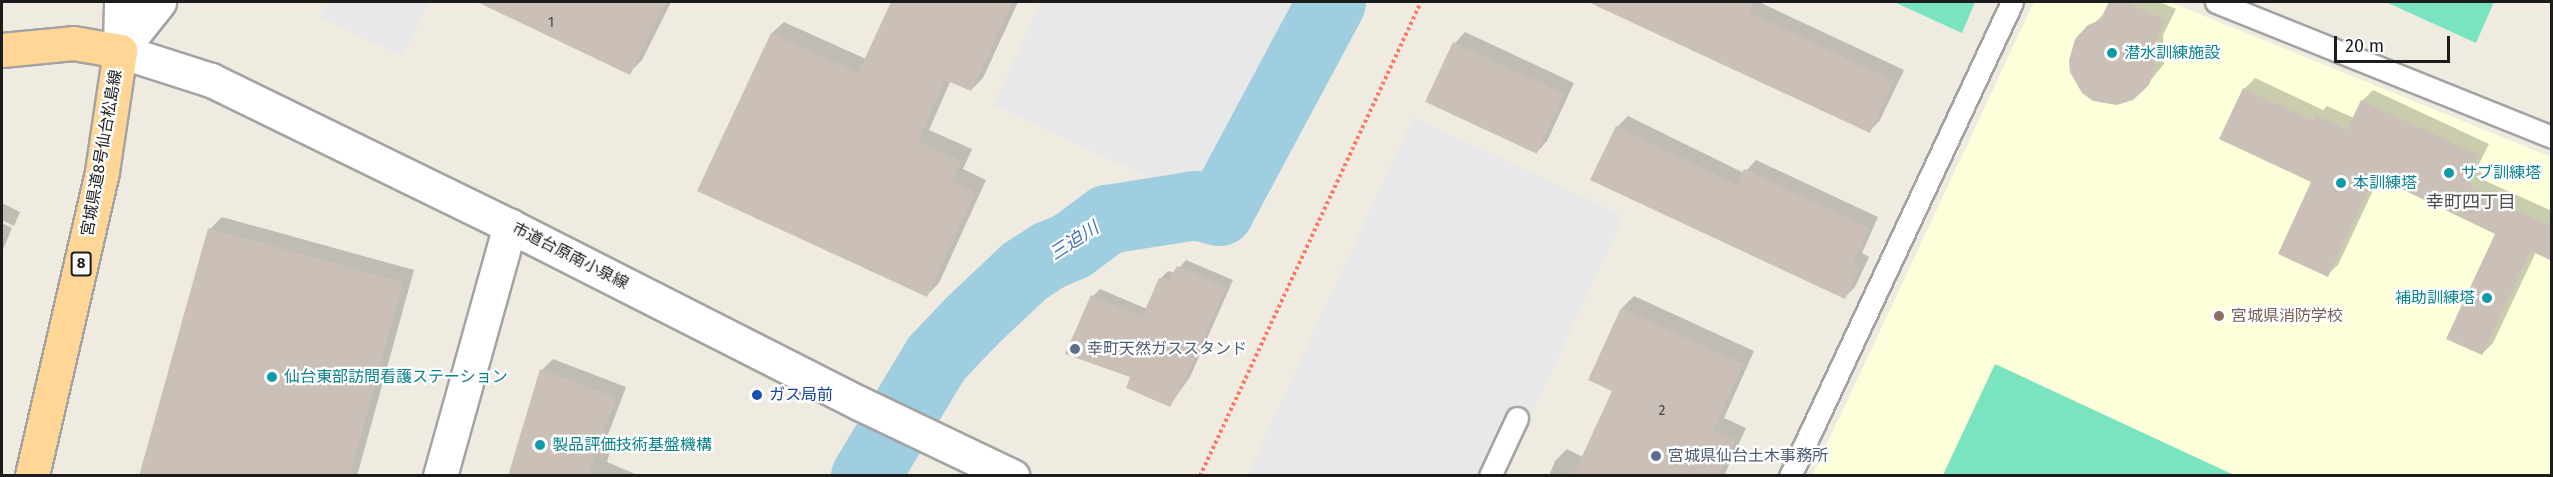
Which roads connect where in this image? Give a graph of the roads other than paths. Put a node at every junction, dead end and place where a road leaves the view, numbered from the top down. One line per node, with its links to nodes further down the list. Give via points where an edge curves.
1 (121, 2): 6 (street)
2 (159, 2): 6 (street)
3 (2012, 2): 14 (lane)
4 (2216, 2): 7 (lane)
5 (2, 50): 6 (main road, 宮城県道8号仙台松島線, via 73,43)
6 (120, 51): 8 (street, 市道台原南小泉線, via 211,80); 10 (main road, 宮城県道8号仙台松島線 / 8, via 102,172)
7 (2552, 137)
8 (510, 226): 11 (street); 12 (street, 市道台原南小泉線)
9 (1517, 418): 13 (lane)
10 (32, 476)
11 (440, 476)
12 (1012, 476)
13 (1491, 476)
14 (1790, 476)

